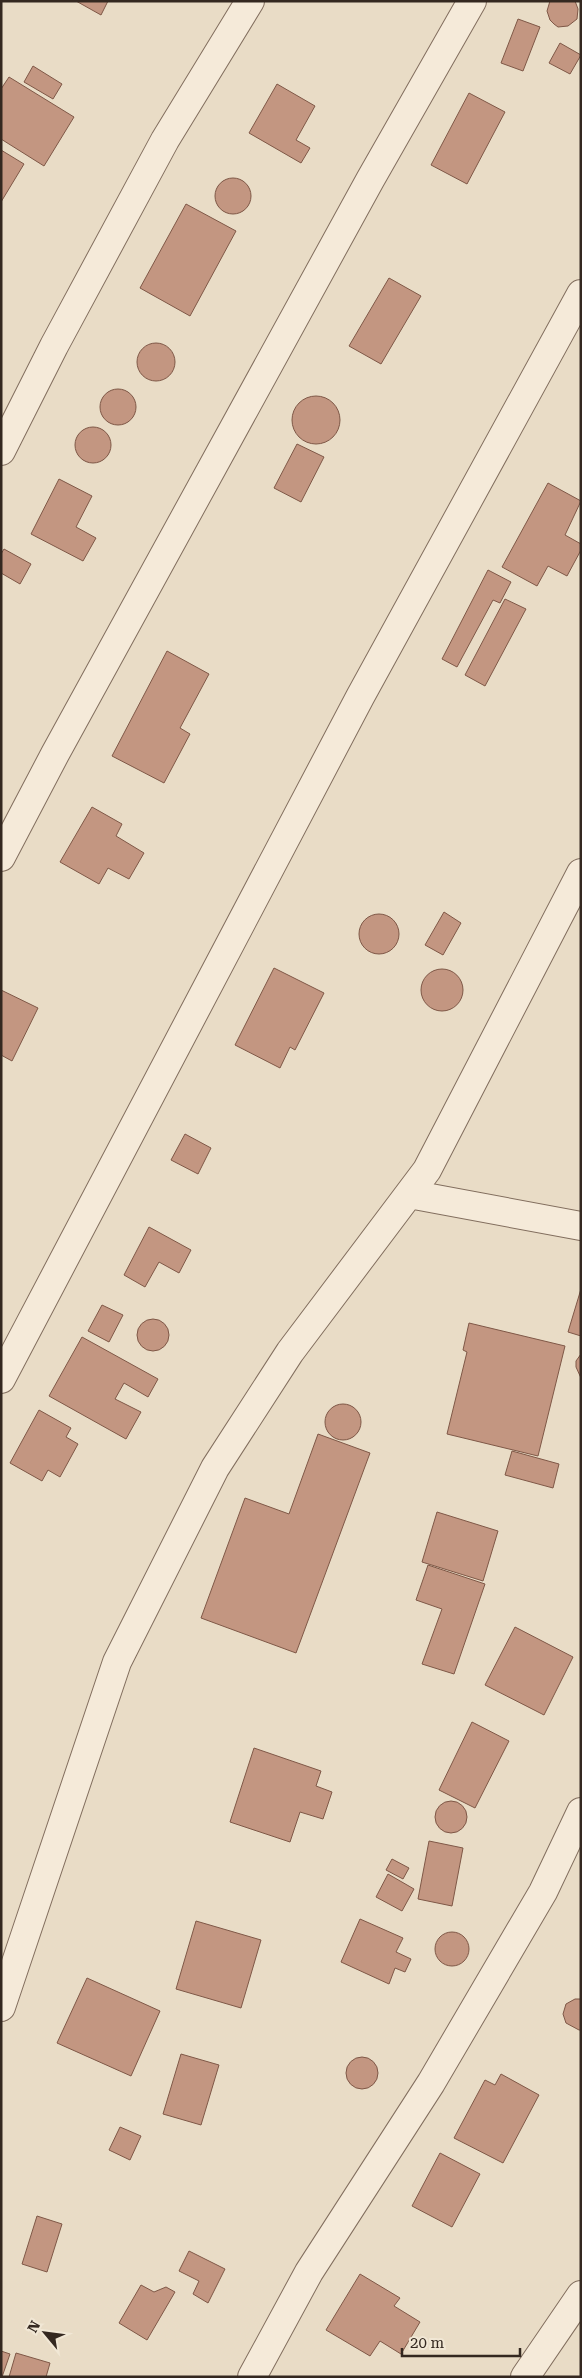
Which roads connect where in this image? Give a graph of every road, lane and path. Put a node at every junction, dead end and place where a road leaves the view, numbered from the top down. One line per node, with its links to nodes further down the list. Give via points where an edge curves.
1 (250, 1): 4 (street, via 165,140)
2 (472, 1): 5 (street, via 59,745)
3 (581, 294): 9 (street, via 360,697)
4 (1, 451)
5 (1, 857)
6 (581, 873): 7 (street, via 427,1170)
7 (409, 1194): 8 (street); 11 (street, via 290,1352 215,1468 117,1662)
8 (581, 1226)
9 (1, 1379)
10 (581, 1812): 13 (street, via 543,1892 431,2083 309,2272)
11 (1, 2007)
12 (581, 2295): 14 (street)
13 (252, 2377)
14 (525, 2377)

